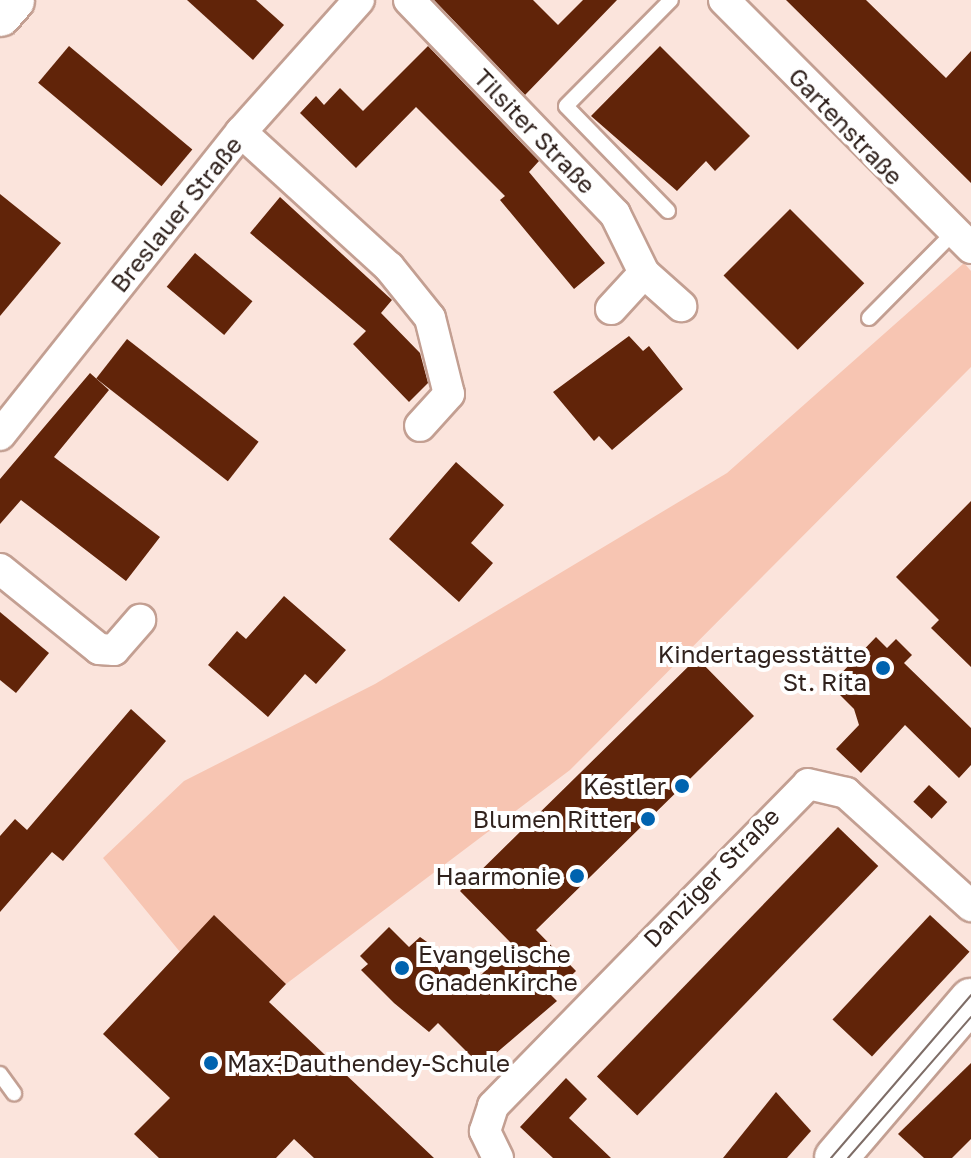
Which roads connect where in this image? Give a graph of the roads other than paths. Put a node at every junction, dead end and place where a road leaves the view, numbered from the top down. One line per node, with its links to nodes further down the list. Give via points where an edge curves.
1 (13, 0): 6 (street)
2 (359, 0): 7 (street, Breslauer Straße)
3 (409, 0): 10 (street, Tilsiter Straße, via 615,214)
4 (671, 0): 8 (lane, via 566,106)
5 (724, 0): 9 (street, Gartenstraße)
6 (0, 15)
7 (241, 132): 14 (street, via 389,267 430,318 449,394); 15 (street, Breslauer Straße)
8 (668, 211)
9 (961, 242): 13 (lane)
10 (644, 273): 11 (street, Tilsiter Straße); 12 (street)
11 (681, 306)
12 (611, 309)
13 (869, 318)
14 (420, 426)
15 (0, 435)
16 (0, 569): 17 (street, via 99,649 114,650)
17 (140, 620)
18 (971, 906): 22 (street, Danziger Straße, via 846,793 808,784 493,1106)
19 (971, 1000): 23 (street)
20 (0, 1074): 21 (lane)
21 (14, 1093)
22 (491, 1145)
23 (836, 1158)

